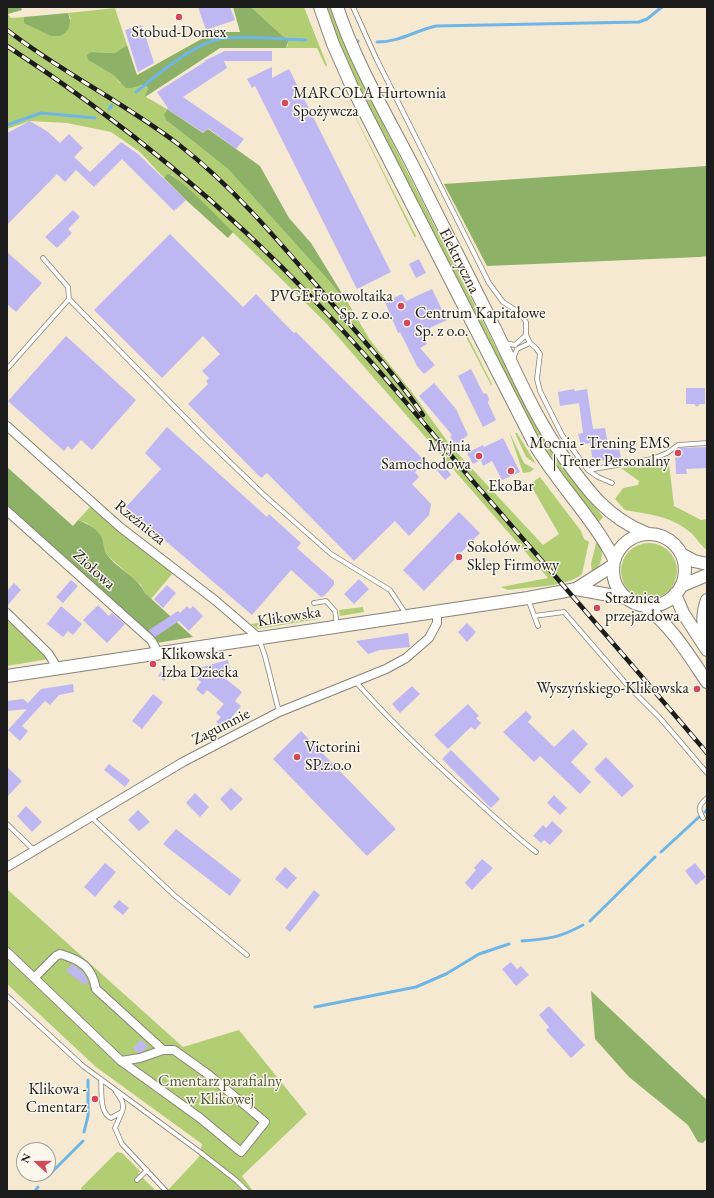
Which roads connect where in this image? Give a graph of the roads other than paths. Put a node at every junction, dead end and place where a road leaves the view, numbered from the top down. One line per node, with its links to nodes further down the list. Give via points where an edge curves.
1 (320, 7): 18 (main road, Elektryczna, via 352,87 535,445 548,468 606,544)
2 (337, 7): 7 (main road, Elektryczna, via 352,46)
3 (353, 7): 6 (lane, via 477,262 496,294 524,316 528,326)
4 (43, 258): 5 (lane, via 68,287)
5 (69, 299): 10 (lane); 30 (lane, via 264,495 331,554 390,590)
6 (526, 335): 7 (lane, via 515,345); 8 (lane)
7 (500, 340): 9 (main road, Elektryczna)
8 (530, 343): 9 (lane, via 520,346 515,351); 13 (lane, via 540,354 537,379 544,401 562,435)
9 (513, 368): 16 (main road, Elektryczna, via 553,441 582,482 619,520)
10 (7, 369)
11 (7, 426): 34 (street, Rzeźnicza, via 120,527 216,601)
12 (707, 443): 13 (lane, via 678,445 667,453 652,458)
13 (588, 470): 14 (lane)
14 (612, 483)
15 (7, 511): 37 (street, Ziołowa, via 151,640)
16 (646, 533): 17 (main road, via 667,538); 18 (main road, via 626,541)
17 (681, 554): 19 (main road); 22 (main road, via 685,566)
18 (613, 562): 21 (main road, Klikowska); 24 (main road, via 614,580 620,593)
19 (707, 564)
20 (707, 575): 22 (main road)
21 (576, 589): 23 (main road, Klikowska); 24 (main road, Klikowska)
22 (678, 590): 27 (main road, via 666,601); 36 (main road, via 683,614)
23 (528, 598): 28 (main road, Klikowska); 31 (lane)
24 (626, 598): 27 (main road)
25 (707, 600): 35 (main road, via 703,625)
26 (314, 603): 32 (lane, via 326,601 335,611)
27 (645, 606): 41 (main road, via 659,616 672,631)
28 (436, 612): 30 (main road, Klikowska); 40 (street, Zagumnie, via 437,622 429,638 406,658)
29 (7, 613): 38 (street, via 48,653)
30 (407, 616): 32 (main road, Klikowska)
31 (534, 616): 33 (lane); 43 (lane, via 564,612)
32 (337, 626): 34 (main road, Klikowska)
33 (538, 626)
34 (258, 638): 37 (main road, Klikowska); 42 (lane, via 266,656)
35 (707, 641)
36 (707, 650)
37 (159, 654): 38 (main road, Klikowska)
38 (58, 668): 39 (main road, Klikowska)
39 (7, 676)
40 (356, 682): 42 (street, Zagumnie); 49 (lane, via 385,716 418,748)
41 (707, 682)
42 (279, 712): 45 (street, Zagumnie, via 183,762)
43 (707, 773)
44 (707, 798): 46 (lane, via 699,805)
45 (92, 818): 48 (street, Zagumnie); 52 (lane, via 174,894)
46 (703, 818)
47 (7, 824): 48 (lane)
48 (35, 851): 50 (street, Zagumnie)
49 (536, 852)
50 (7, 867)
51 (7, 952): 53 (street)
52 (247, 955)
53 (34, 978): 55 (street, via 60,954 75,958 94,975 96,990); 56 (street)
54 (7, 996): 57 (lane)
55 (163, 1050): 56 (street); 56 (street, via 174,1050 179,1053 265,1122 241,1152 200,1118)
56 (121, 1061)
57 (101, 1080): 58 (lane); 59 (lane, via 104,1113 111,1118)
58 (113, 1088): 59 (lane, via 123,1103); 63 (lane, via 200,1152)
59 (122, 1112): 60 (lane, via 115,1128 119,1141)
60 (147, 1170): 61 (lane); 62 (lane)
61 (137, 1180)
62 (166, 1191)
63 (247, 1191)

